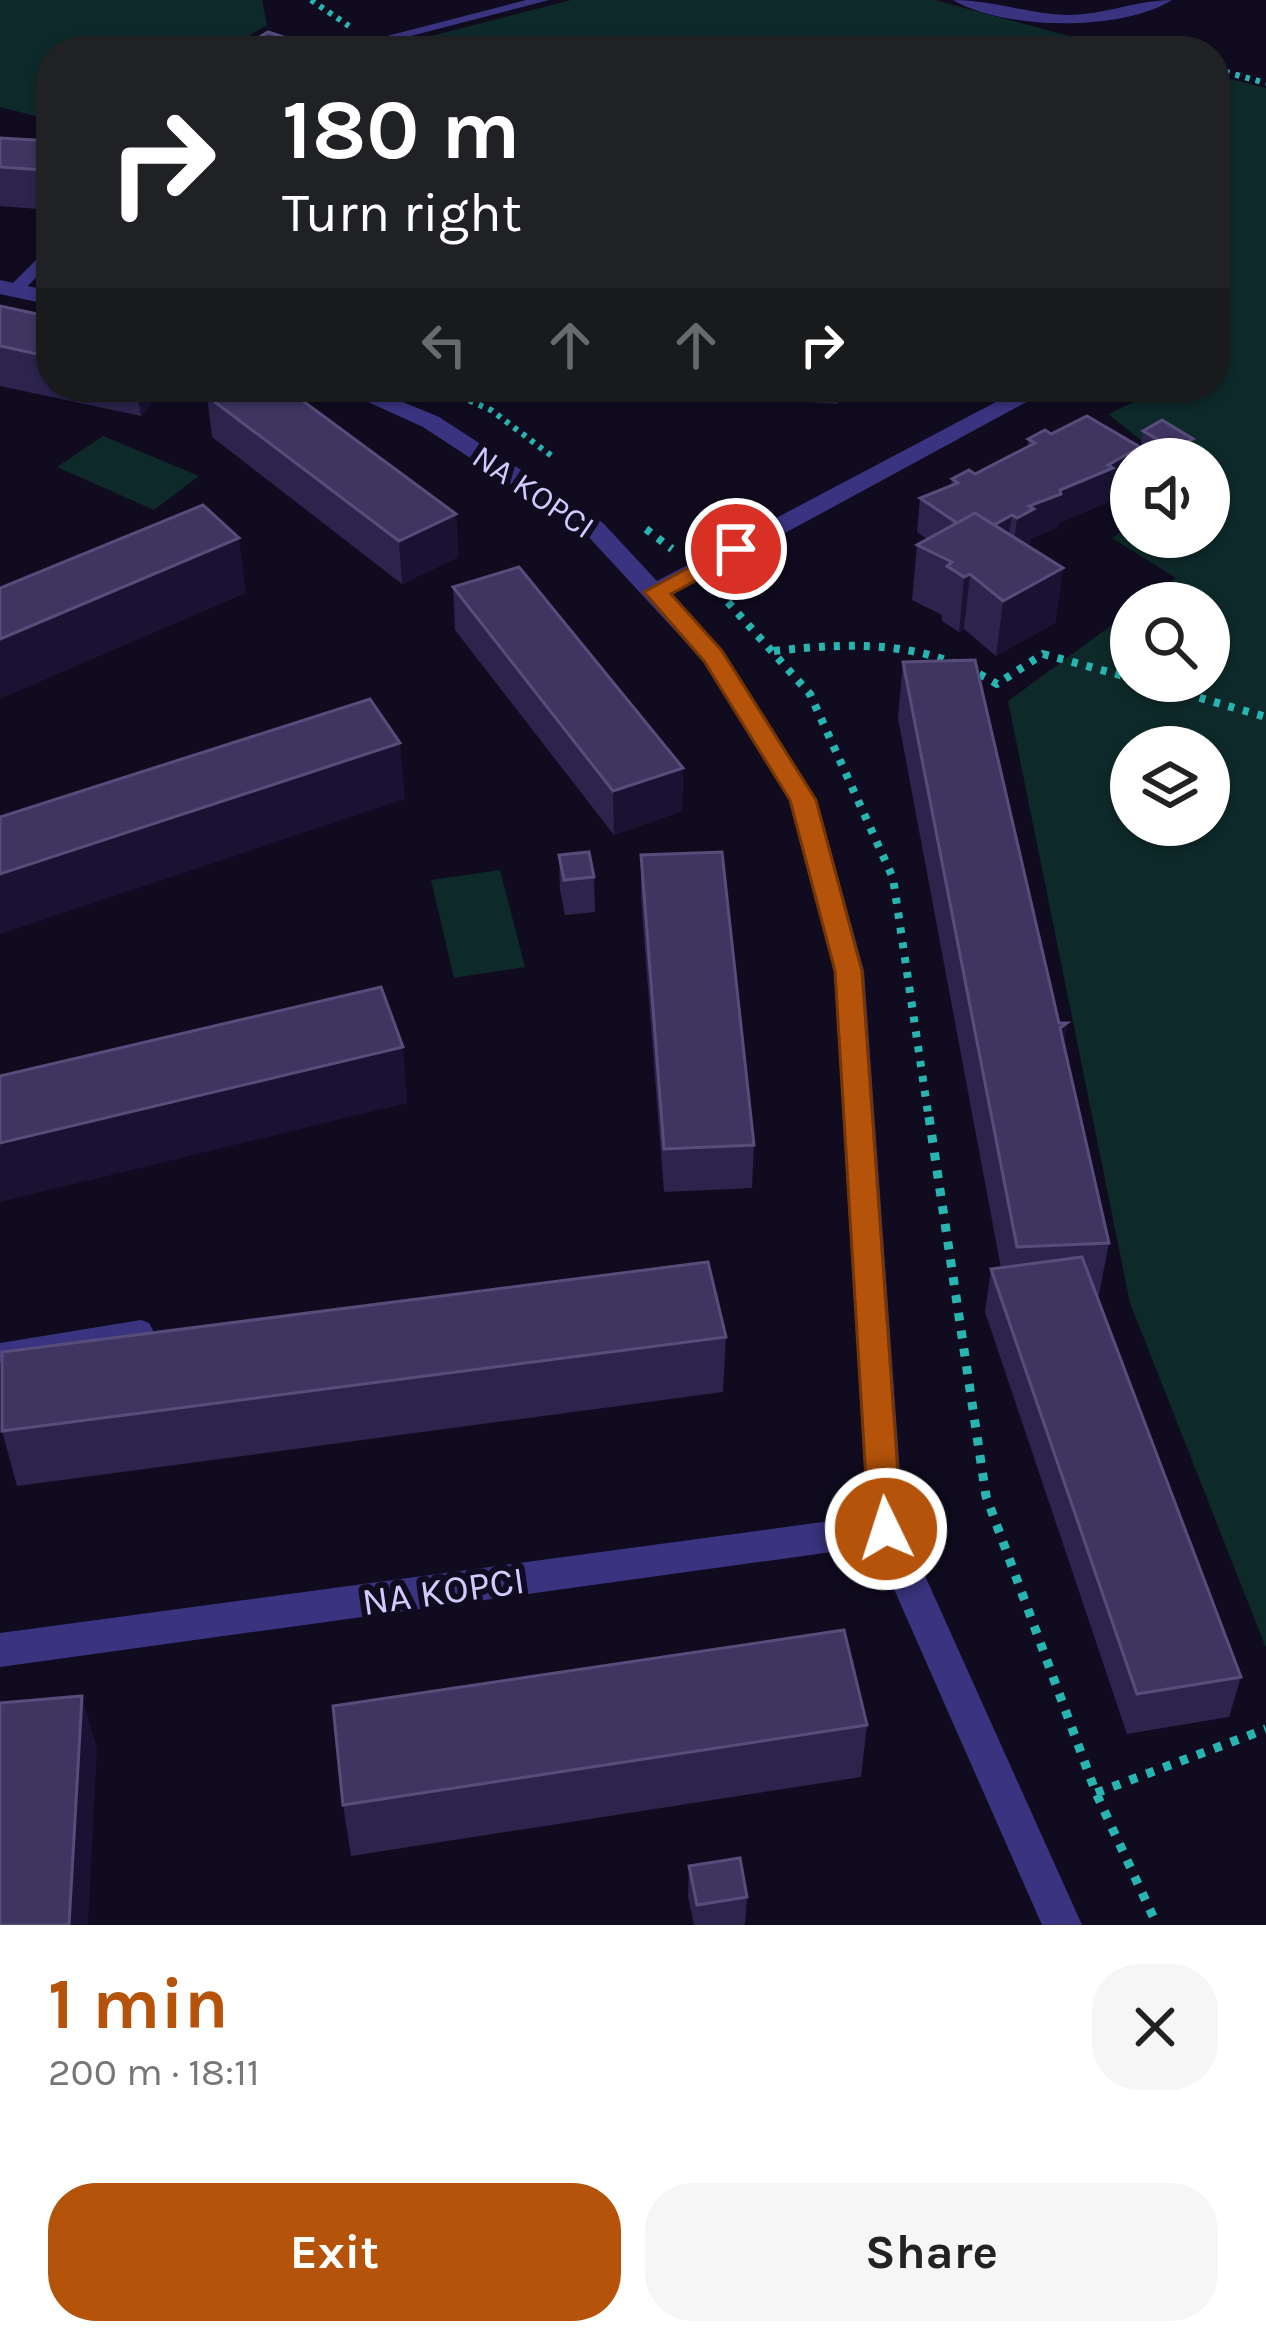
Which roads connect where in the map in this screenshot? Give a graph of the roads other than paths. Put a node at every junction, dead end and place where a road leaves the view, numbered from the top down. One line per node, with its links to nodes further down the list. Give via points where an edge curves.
1 (542, 0): 4 (lane)
2 (960, 0): 3 (lane, via 1026,20 1060,21)
3 (1166, 0)
4 (387, 36)
5 (36, 265): 6 (lane)
6 (8, 288)
7 (383, 402): 9 (street, NA KOPCI, via 431,422 576,516)
8 (1014, 402): 9 (street)
9 (656, 592): 12 (street, NA KOPCI, via 714,657 803,800 848,971)
10 (141, 1330): 11 (lane)
11 (0, 1353)
12 (886, 1529): 13 (street, NA KOPCI); 14 (street, NA KOPCI)
13 (0, 1650)
14 (1062, 1925)

